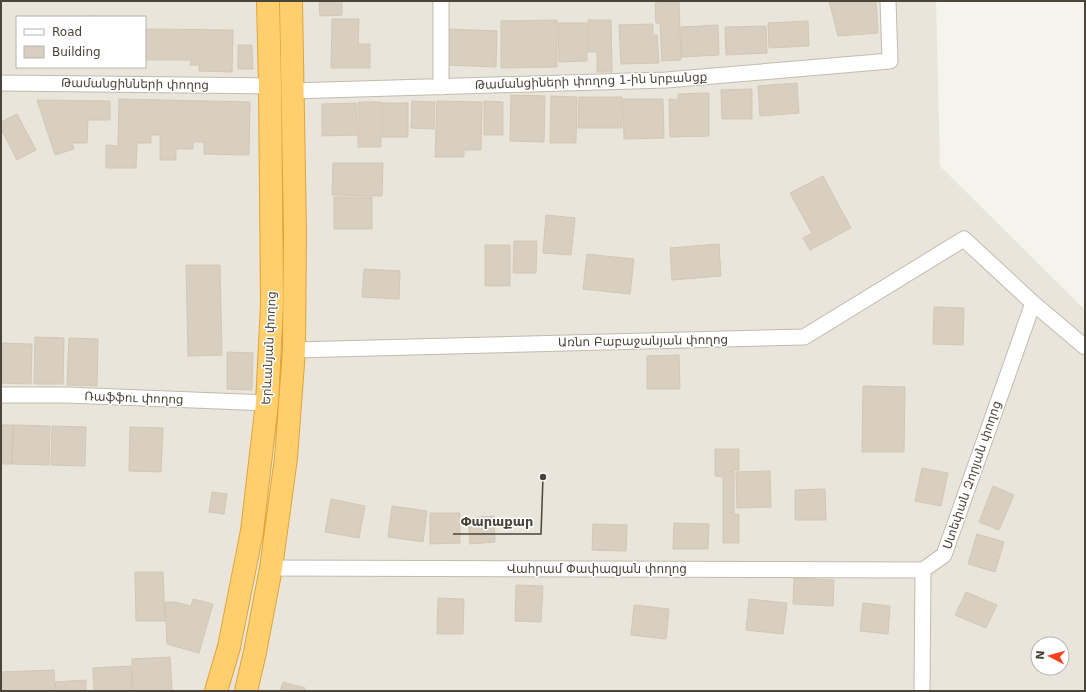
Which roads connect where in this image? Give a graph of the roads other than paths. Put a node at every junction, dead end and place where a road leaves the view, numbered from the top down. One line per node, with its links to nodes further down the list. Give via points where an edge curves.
1 (268, 1): 6 (highway, Երևանյան փողոց)
2 (292, 1): 8 (highway, Երևանյան փողոց)
3 (441, 1): 7 (street)
4 (888, 1): 7 (street, Թամանցիների փողոց 1-ին նրբանցք, via 890,61 666,80)
5 (1, 83): 6 (street, Թամանցինների փողոց)
6 (270, 86): 13 (highway, Երևանյան փողոց, via 272,304)
7 (441, 87): 8 (street, Թամանցիների փողոց 1-ին նրբանցք)
8 (292, 91): 11 (highway, Երևանյան փողոց)
9 (1033, 303): 10 (street); 11 (street, Առնո Բաբաջանյան փողոց, via 964,239 804,337); 15 (street, Ստեփան Զորյան փողոց, via 944,555)
10 (1085, 347)
11 (294, 350): 14 (highway, Երևանյան փողոց, via 286,458)
12 (1, 395): 13 (street, Ռաֆֆու փողոց)
13 (267, 403): 16 (highway, Երևանյան փողոց, via 252,532)
14 (272, 568): 15 (street, Վահրամ Փափազյան փողոց); 17 (highway, Երևանյան փողոց)
15 (923, 570): 20 (street)
16 (229, 647): 17 (highway); 18 (highway, Երևանյան փողոց)
17 (256, 652): 19 (highway, Երևանյան փողոց)
18 (216, 691)
19 (246, 691)
20 (922, 691)

